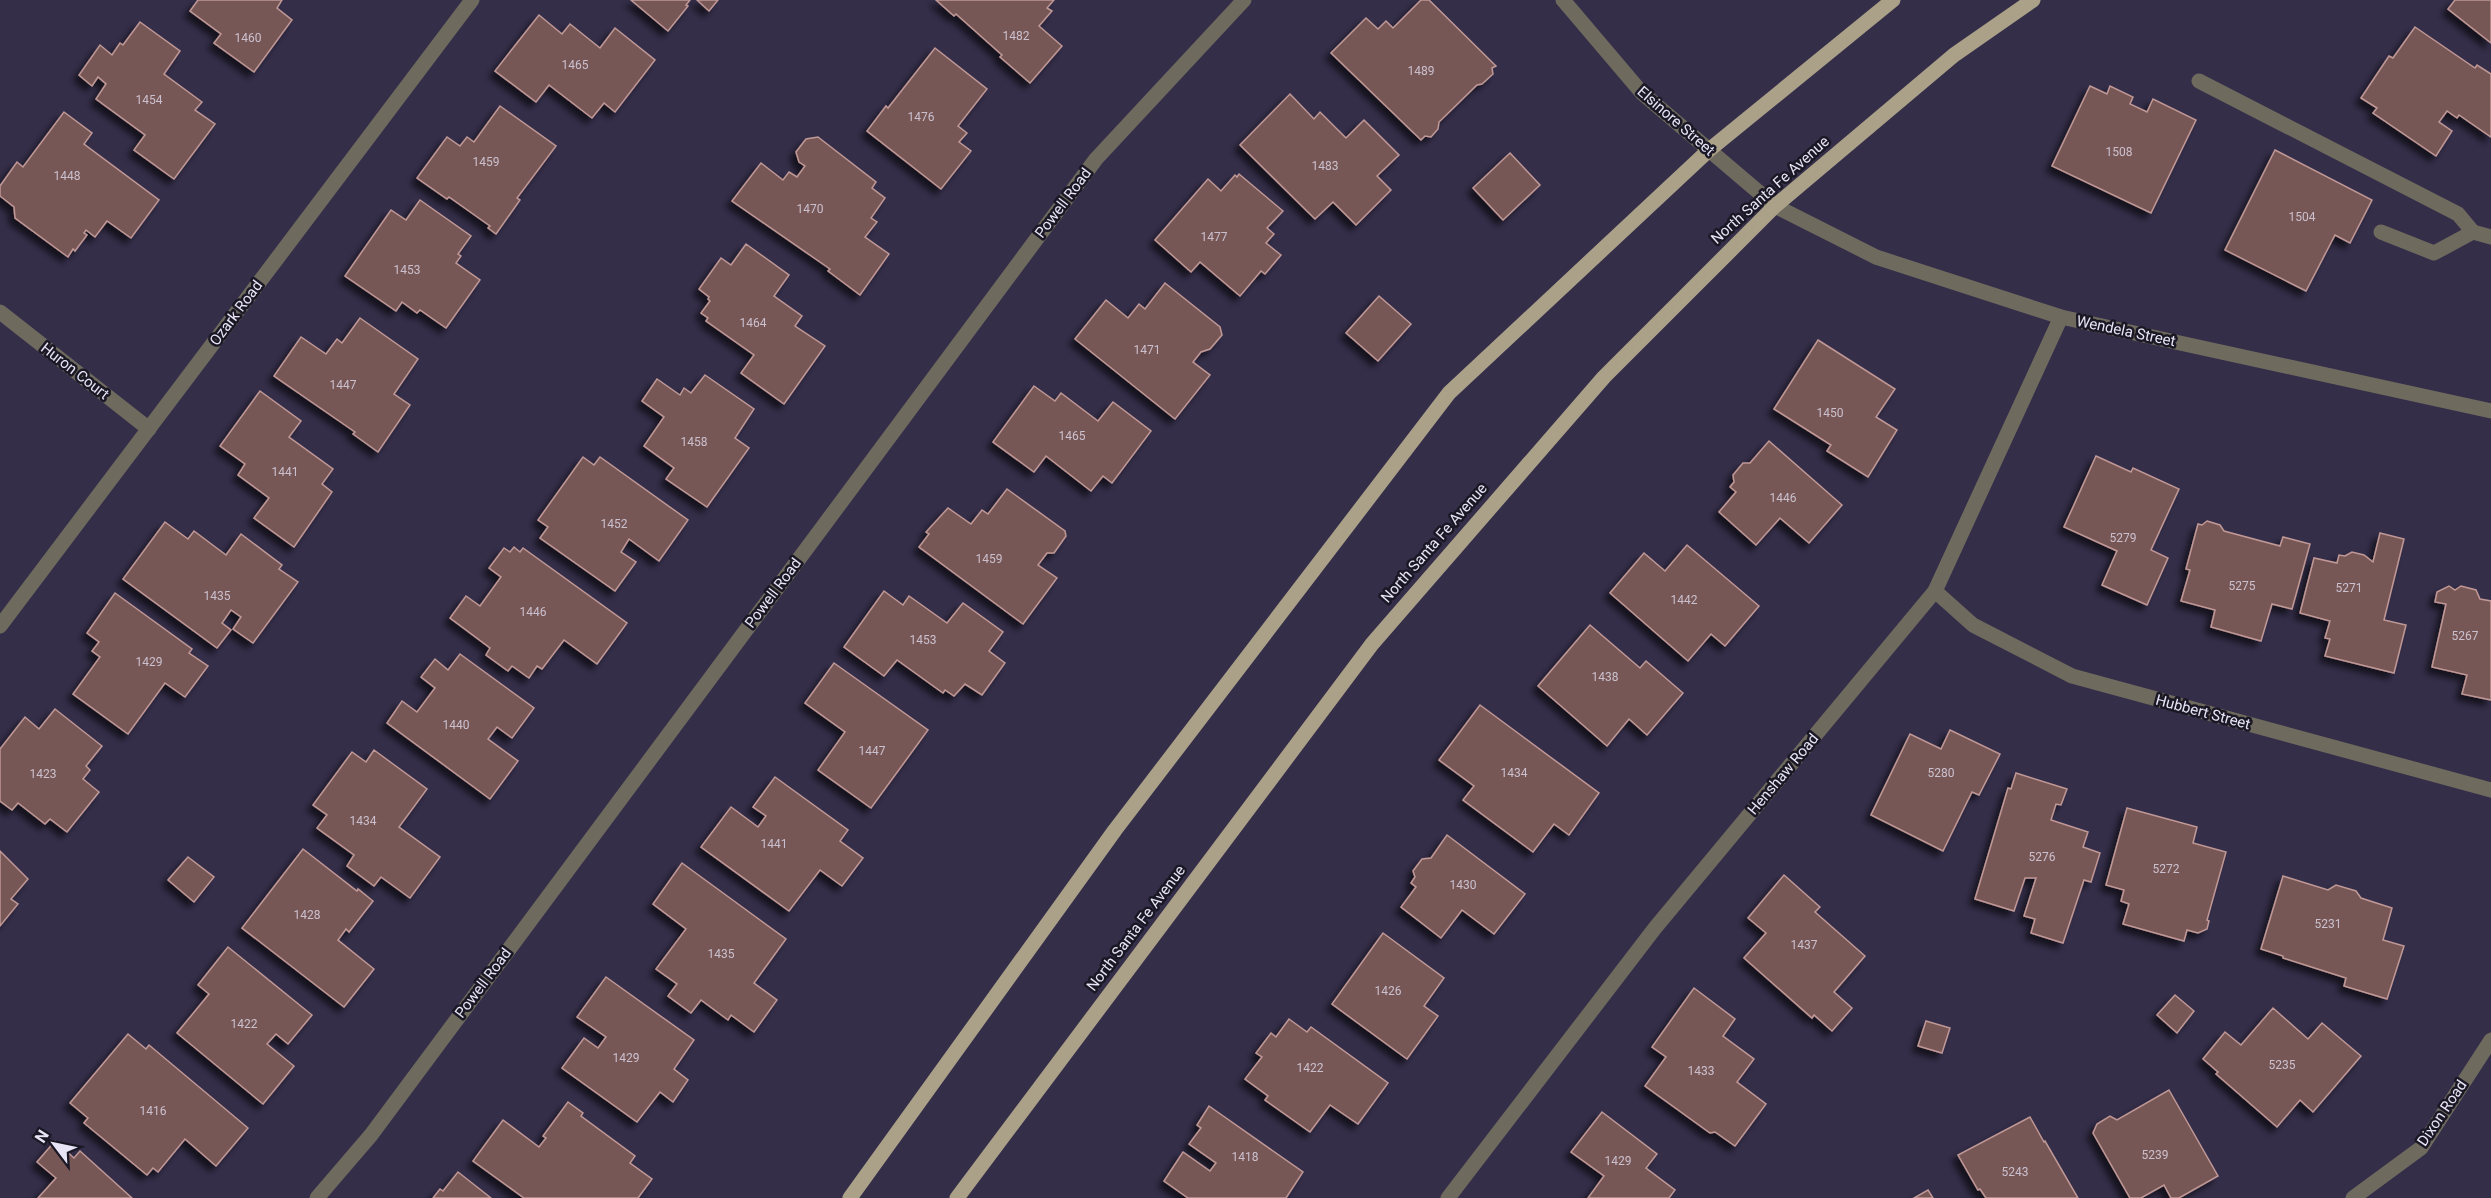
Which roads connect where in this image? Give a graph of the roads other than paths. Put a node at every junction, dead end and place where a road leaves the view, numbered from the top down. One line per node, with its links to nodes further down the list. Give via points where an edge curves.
1 (472, 0): 15 (street, Ozark Road)
2 (1244, 0): 20 (street, Powell Road, via 1096,159 371,1135)
3 (1563, 0): 7 (street, Elsinore Street, via 1642,93)
4 (1893, 0): 7 (main road)
5 (2033, 0): 8 (main road, North Santa Fe Avenue, via 1954,55)
6 (2199, 81): 10 (street, via 2458,214)
7 (1709, 150): 8 (street, Elsinore Street); 21 (main road, via 1449,393 1114,830)
8 (1775, 206): 13 (street, Wendela Street, via 1876,257); 22 (main road, North Santa Fe Avenue, via 1604,377 1372,644)
9 (2381, 232): 10 (street, via 2434,253)
10 (2473, 232): 11 (street)
11 (2491, 237)
12 (0, 312): 15 (street, Huron Court)
13 (2061, 317): 14 (street, Wendela Street); 16 (street, Henshaw Road)
14 (2491, 411)
15 (149, 429): 17 (street, Ozark Road)
16 (1935, 591): 18 (street, Hubbert Street, via 1973,625 2072,676); 23 (street, Henshaw Road, via 1655,928)
17 (0, 626)
18 (2491, 790)
19 (2491, 1040): 24 (street, Dixon Road, via 2421,1148)
20 (316, 1198)
21 (850, 1198)
22 (957, 1198)
23 (1448, 1198)
24 (2354, 1198)

